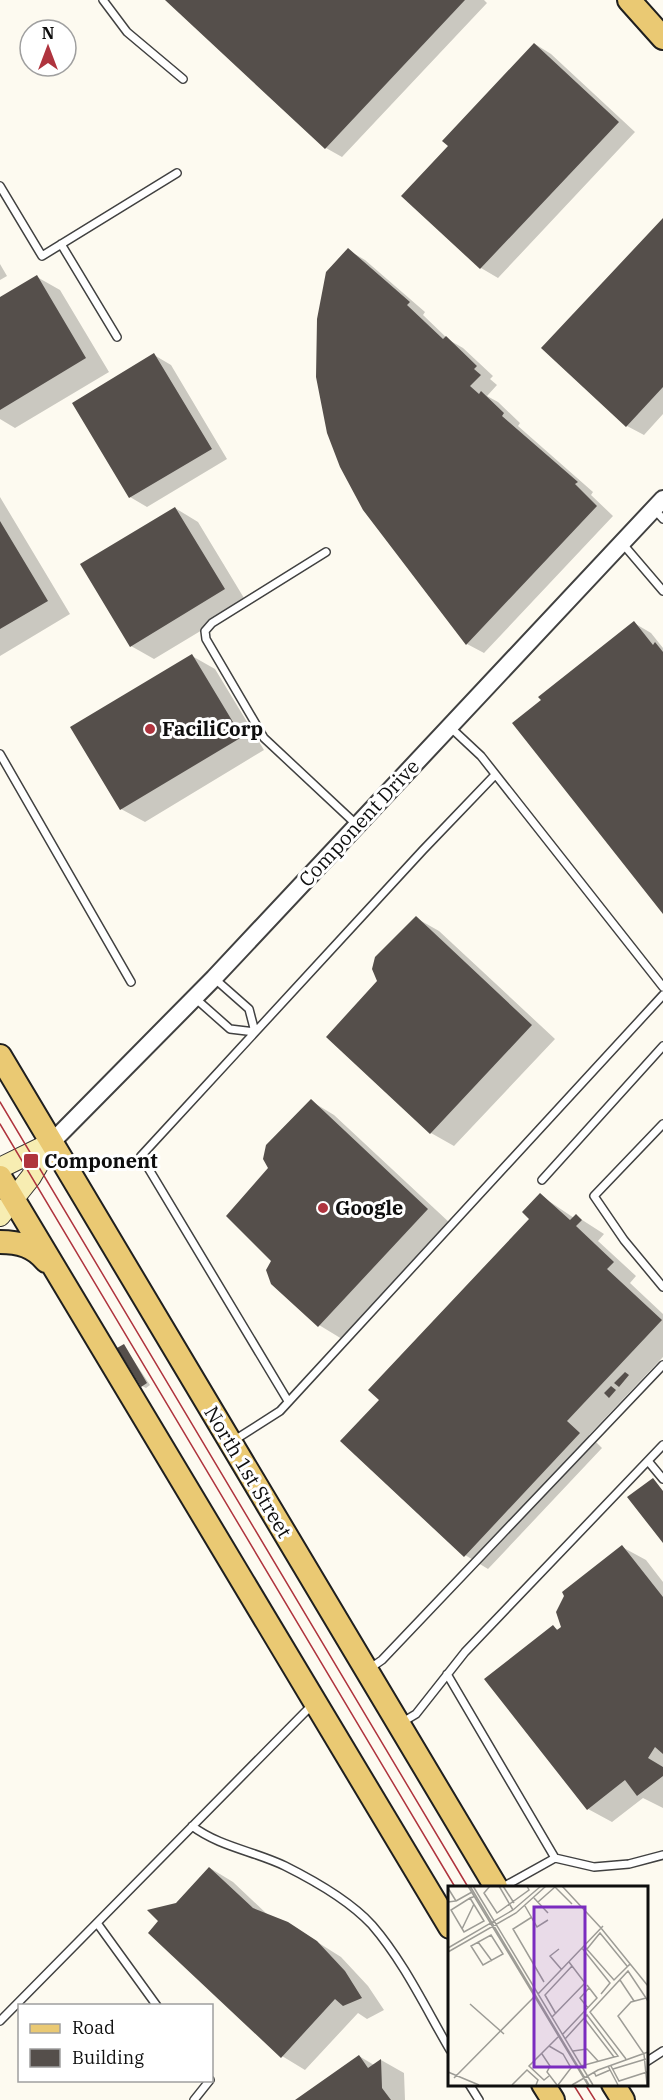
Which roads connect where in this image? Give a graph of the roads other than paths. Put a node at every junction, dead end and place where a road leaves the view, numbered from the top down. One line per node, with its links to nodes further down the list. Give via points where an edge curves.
1 (103, 0): 4 (lane, via 127,32)
2 (628, 0): 3 (main road)
3 (663, 38)
4 (183, 79)
5 (177, 172): 7 (lane)
6 (0, 186): 7 (lane, via 42,256)
7 (61, 244): 8 (lane)
8 (117, 337)
9 (660, 509): 10 (street, Component Drive)
10 (622, 543): 12 (lane); 13 (street, Component Drive)
11 (326, 552): 16 (lane, via 205,631 264,738)
12 (663, 591)
13 (449, 727): 15 (lane, via 481,756); 16 (street, Component Drive)
14 (1, 758): 18 (lane)
15 (494, 776): 19 (lane); 22 (lane)
16 (357, 825): 17 (street, Component Drive)
17 (214, 978): 21 (street, Component Drive); 22 (lane, via 249,1009)
18 (131, 982)
19 (663, 987)
20 (663, 995): 35 (lane)
21 (195, 998): 22 (lane, via 230,1029); 26 (street, Component Drive)
22 (255, 1032): 35 (lane, via 141,1156)
23 (663, 1046): 29 (lane)
24 (0, 1056): 26 (main road, North 1st Street)
25 (663, 1124): 33 (lane, via 594,1196)
26 (51, 1143): 27 (main road, Component Drive); 30 (main road, Component Drive); 36 (main road, North 1st Street)
27 (0, 1168)
28 (0, 1177): 30 (main road)
29 (542, 1180)
30 (7, 1208): 32 (main road)
31 (0, 1242): 32 (main road, via 37,1249)
32 (64, 1283): 42 (main road)
33 (663, 1287)
34 (663, 1365): 40 (lane, via 382,1660)
35 (288, 1401): 36 (lane, via 280,1411)
36 (231, 1443): 40 (main road, North 1st Street)
37 (663, 1445): 38 (lane)
38 (648, 1461): 39 (lane); 41 (lane)
39 (663, 1479)
40 (367, 1671): 43 (main road, North 1st Street)
41 (447, 1674): 43 (lane, via 416,1714); 46 (lane)
42 (316, 1701): 44 (lane); 50 (main road)
43 (398, 1724): 47 (main road, North 1st Street)
44 (192, 1826): 49 (lane); 53 (lane, via 205,1836 271,1859 312,1880 371,1924)
45 (663, 1855): 46 (lane, via 629,1864 594,1867)
46 (555, 1858): 48 (lane)
47 (495, 1886)
48 (505, 1886)
49 (97, 1923): 51 (lane); 52 (lane)
50 (448, 1924)
51 (156, 2004)
52 (0, 2021)
53 (448, 2047)
54 (663, 2052): 55 (lane)
55 (648, 2061)
56 (208, 2082): 60 (lane)
57 (470, 2085): 61 (lane)
58 (544, 2085): 62 (main road)
59 (614, 2085): 63 (main road)
60 (194, 2100)
61 (479, 2100)
62 (553, 2100)
63 (623, 2100)

